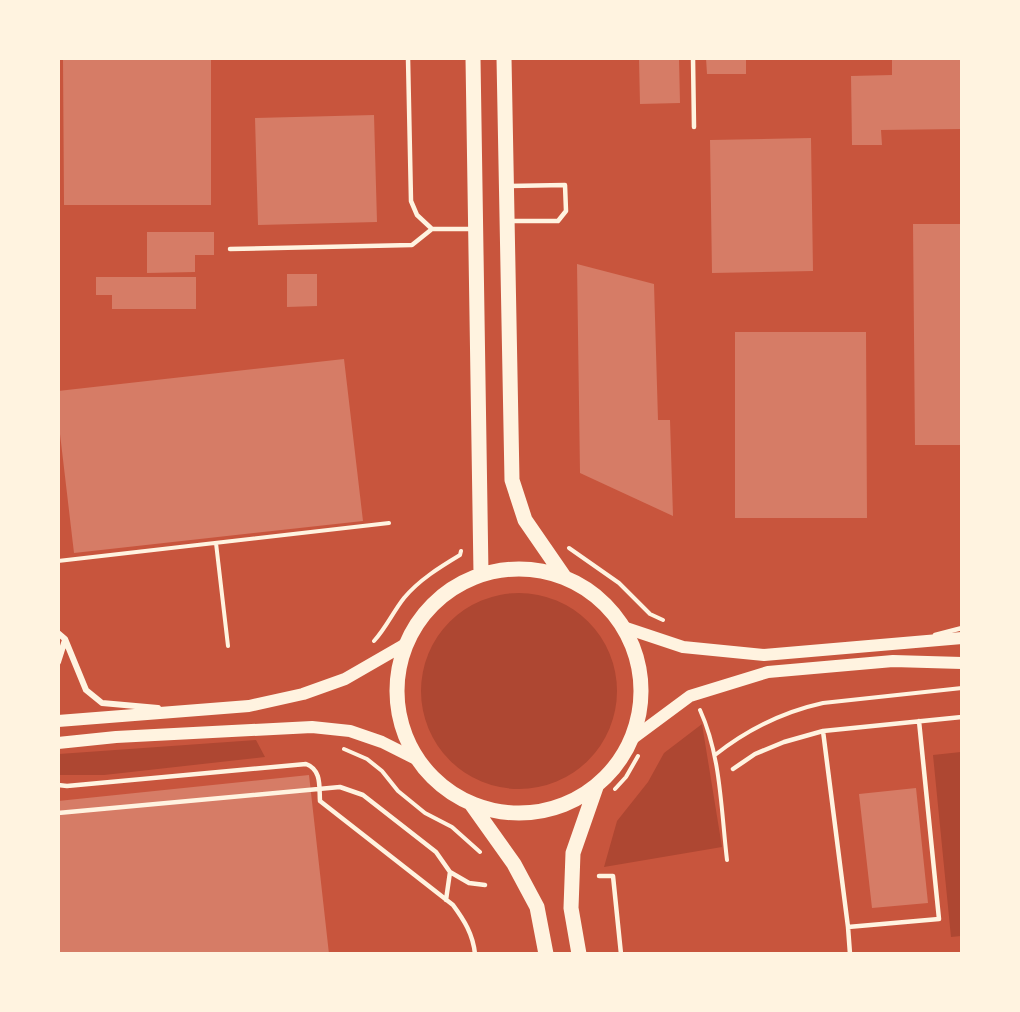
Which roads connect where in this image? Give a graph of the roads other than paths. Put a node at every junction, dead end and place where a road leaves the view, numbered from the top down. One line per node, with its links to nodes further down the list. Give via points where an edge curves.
1 (408, 58): 8 (lane, via 411,201 417,215)
2 (473, 58): 9 (main road)
3 (504, 58): 6 (main road)
4 (693, 58): 5 (lane)
5 (694, 127)
6 (506, 186): 7 (main road); 7 (lane, via 565,185 566,212 558,221)
7 (507, 221): 12 (main road, via 512,480 525,520)
8 (432, 229): 9 (lane); 10 (lane, via 412,245)
9 (476, 229): 11 (main road)
10 (230, 249)
11 (481, 574): 12 (main road, via 509,569 538,570); 19 (main road, via 456,585 435,601 417,621)
12 (565, 578): 13 (main road, via 608,606)
13 (623, 627): 18 (main road, via 684,647 764,655); 28 (main road, via 636,653 641,682)
14 (962, 628): 18 (lane)
15 (58, 633): 17 (street)
16 (962, 638): 18 (main road)
17 (65, 639): 20 (street); 22 (street, via 86,690 102,703)
18 (914, 641)
19 (404, 645): 22 (main road, via 345,679 303,694 249,706); 29 (main road, via 397,674 396,704 403,733)
20 (58, 662)
21 (962, 663): 28 (main road, via 893,661 768,672 690,696)
22 (191, 711): 24 (main road)
23 (962, 717): 25 (lane)
24 (58, 721)
25 (920, 721): 26 (lane); 39 (lane, via 939,919)
26 (823, 731): 30 (lane, via 755,754); 39 (lane)
27 (58, 743): 29 (main road, via 312,727 350,731)
28 (637, 744): 32 (main road)
29 (416, 759): 33 (main road, via 441,786)
30 (733, 769)
31 (58, 785): 38 (lane, via 306,764 318,772 320,801)
32 (596, 787): 33 (main road, via 568,804 537,812 504,813); 42 (main road, via 573,853 571,908)
33 (472, 805): 41 (main road, via 514,864 537,907)
34 (58, 813): 35 (lane, via 340,787 363,795 436,852)
35 (450, 872): 37 (lane, via 469,883); 38 (lane)
36 (599, 876): 43 (lane, via 614,876)
37 (485, 885)
38 (446, 900): 40 (lane, via 464,919)
39 (848, 927): 44 (lane)
40 (475, 954)
41 (546, 954)
42 (579, 954)
43 (621, 954)
44 (849, 954)

